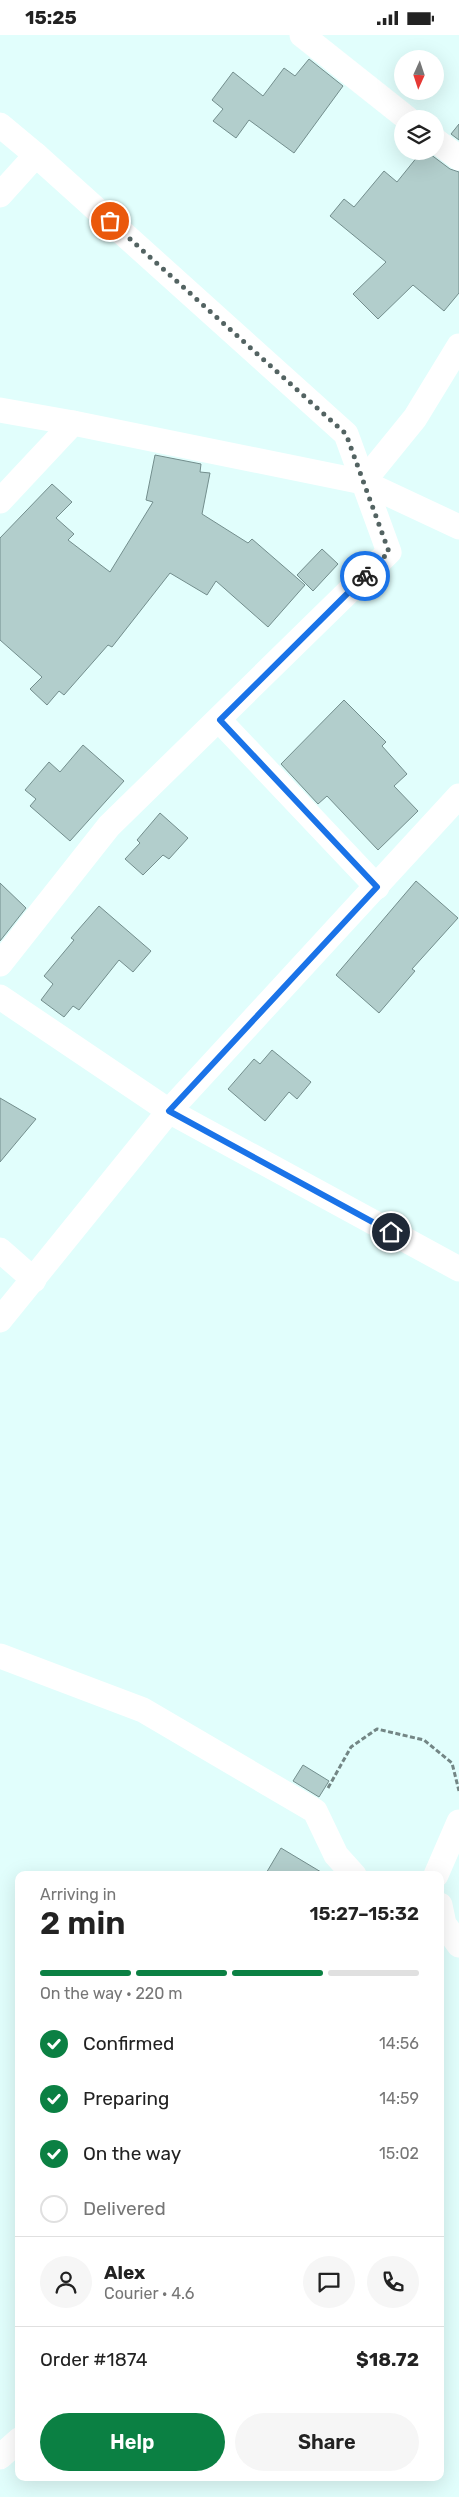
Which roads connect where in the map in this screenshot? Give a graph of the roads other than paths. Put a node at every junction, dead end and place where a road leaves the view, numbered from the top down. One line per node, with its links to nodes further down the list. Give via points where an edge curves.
1 (302, 35): 2 (street)
2 (397, 110)
3 (0, 125): 5 (street)
4 (444, 147): 6 (street)
5 (36, 155): 7 (street); 11 (street, via 346,434)
6 (459, 159)
7 (0, 195)
8 (459, 346): 11 (street, via 415,418)
9 (0, 410): 10 (street)
10 (73, 423): 11 (street); 12 (street)
11 (363, 482): 13 (street); 14 (street, via 389,552)
12 (0, 501)
13 (459, 527)
14 (220, 720): 16 (street); 17 (street, via 109,826)
15 (459, 797): 16 (street)
16 (377, 887): 19 (street)
17 (0, 964)
18 (0, 997): 19 (street)
19 (169, 1111): 21 (street); 22 (street)
20 (0, 1250): 22 (street)
21 (459, 1269)
22 (34, 1279): 23 (street)
23 (0, 1320)
24 (0, 1656): 26 (street, via 143,1710 315,1811 336,1855)
25 (459, 1822): 27 (street)
26 (350, 1871)
27 (438, 1871)
28 (444, 1923): 29 (street)
29 (459, 1945)
30 (15, 2444): 31 (street)
31 (0, 2457)

